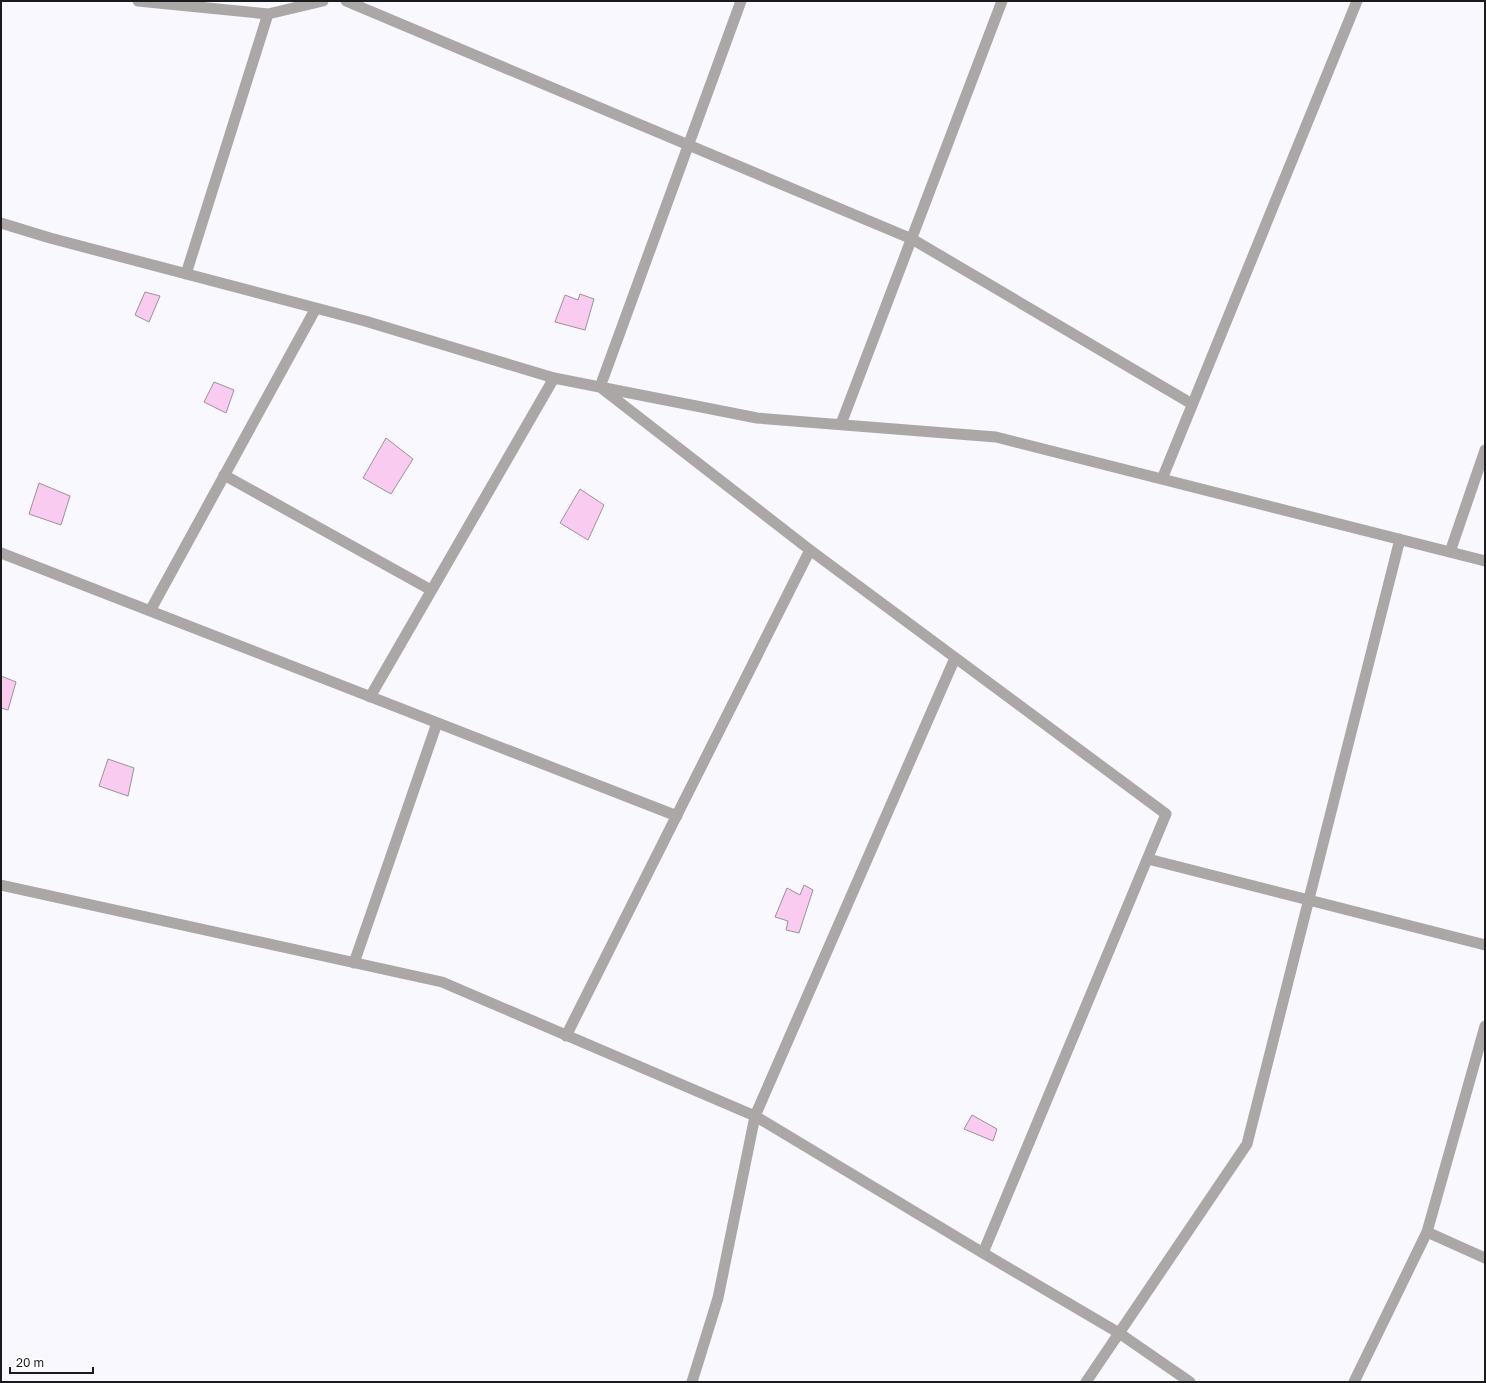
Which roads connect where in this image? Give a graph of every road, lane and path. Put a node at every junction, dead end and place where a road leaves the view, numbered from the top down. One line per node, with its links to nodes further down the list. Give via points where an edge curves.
1 (138, 1): 7 (street)
2 (323, 1): 7 (street)
3 (346, 1): 8 (street)
4 (741, 1): 8 (street)
5 (1002, 1): 10 (street)
6 (1357, 1): 15 (street)
7 (268, 14): 11 (street)
8 (688, 145): 10 (street); 14 (street)
9 (1, 223): 11 (street)
10 (912, 239): 15 (street); 16 (street)
11 (186, 274): 12 (street)
12 (316, 308): 13 (street); 18 (street)
13 (554, 378): 14 (street); 25 (street)
14 (600, 387): 16 (street, via 757,418); 21 (street)
15 (1192, 404): 19 (street)
16 (841, 424): 19 (street, via 996,437)
17 (1485, 450): 22 (street)
18 (224, 475): 25 (street); 26 (street)
19 (1162, 479): 20 (street)
20 (1400, 539): 22 (street); 33 (street)
21 (810, 550): 27 (street); 30 (street)
22 (1450, 552): 24 (street)
23 (1, 553): 26 (street)
24 (1485, 561)
25 (432, 590): 28 (street)
26 (150, 611): 28 (street)
27 (955, 658): 31 (street, via 1166,814); 38 (street)
28 (370, 697): 29 (street)
29 (437, 723): 30 (street); 35 (street)
30 (677, 816): 37 (street)
31 (1148, 859): 33 (street); 40 (street)
32 (1, 885): 35 (street)
33 (1308, 900): 34 (street); 42 (street, via 1247,1144)
34 (1485, 945)
35 (354, 963): 37 (street, via 442,982)
36 (1485, 1026): 39 (street)
37 (566, 1036): 38 (street)
38 (755, 1116): 40 (street); 43 (street, via 718,1298)
39 (1427, 1232): 41 (street); 46 (street)
40 (983, 1253): 42 (street)
41 (1485, 1258)
42 (1119, 1332): 44 (street); 45 (street)
43 (692, 1382)
44 (1086, 1382)
45 (1190, 1382)
46 (1354, 1382)

